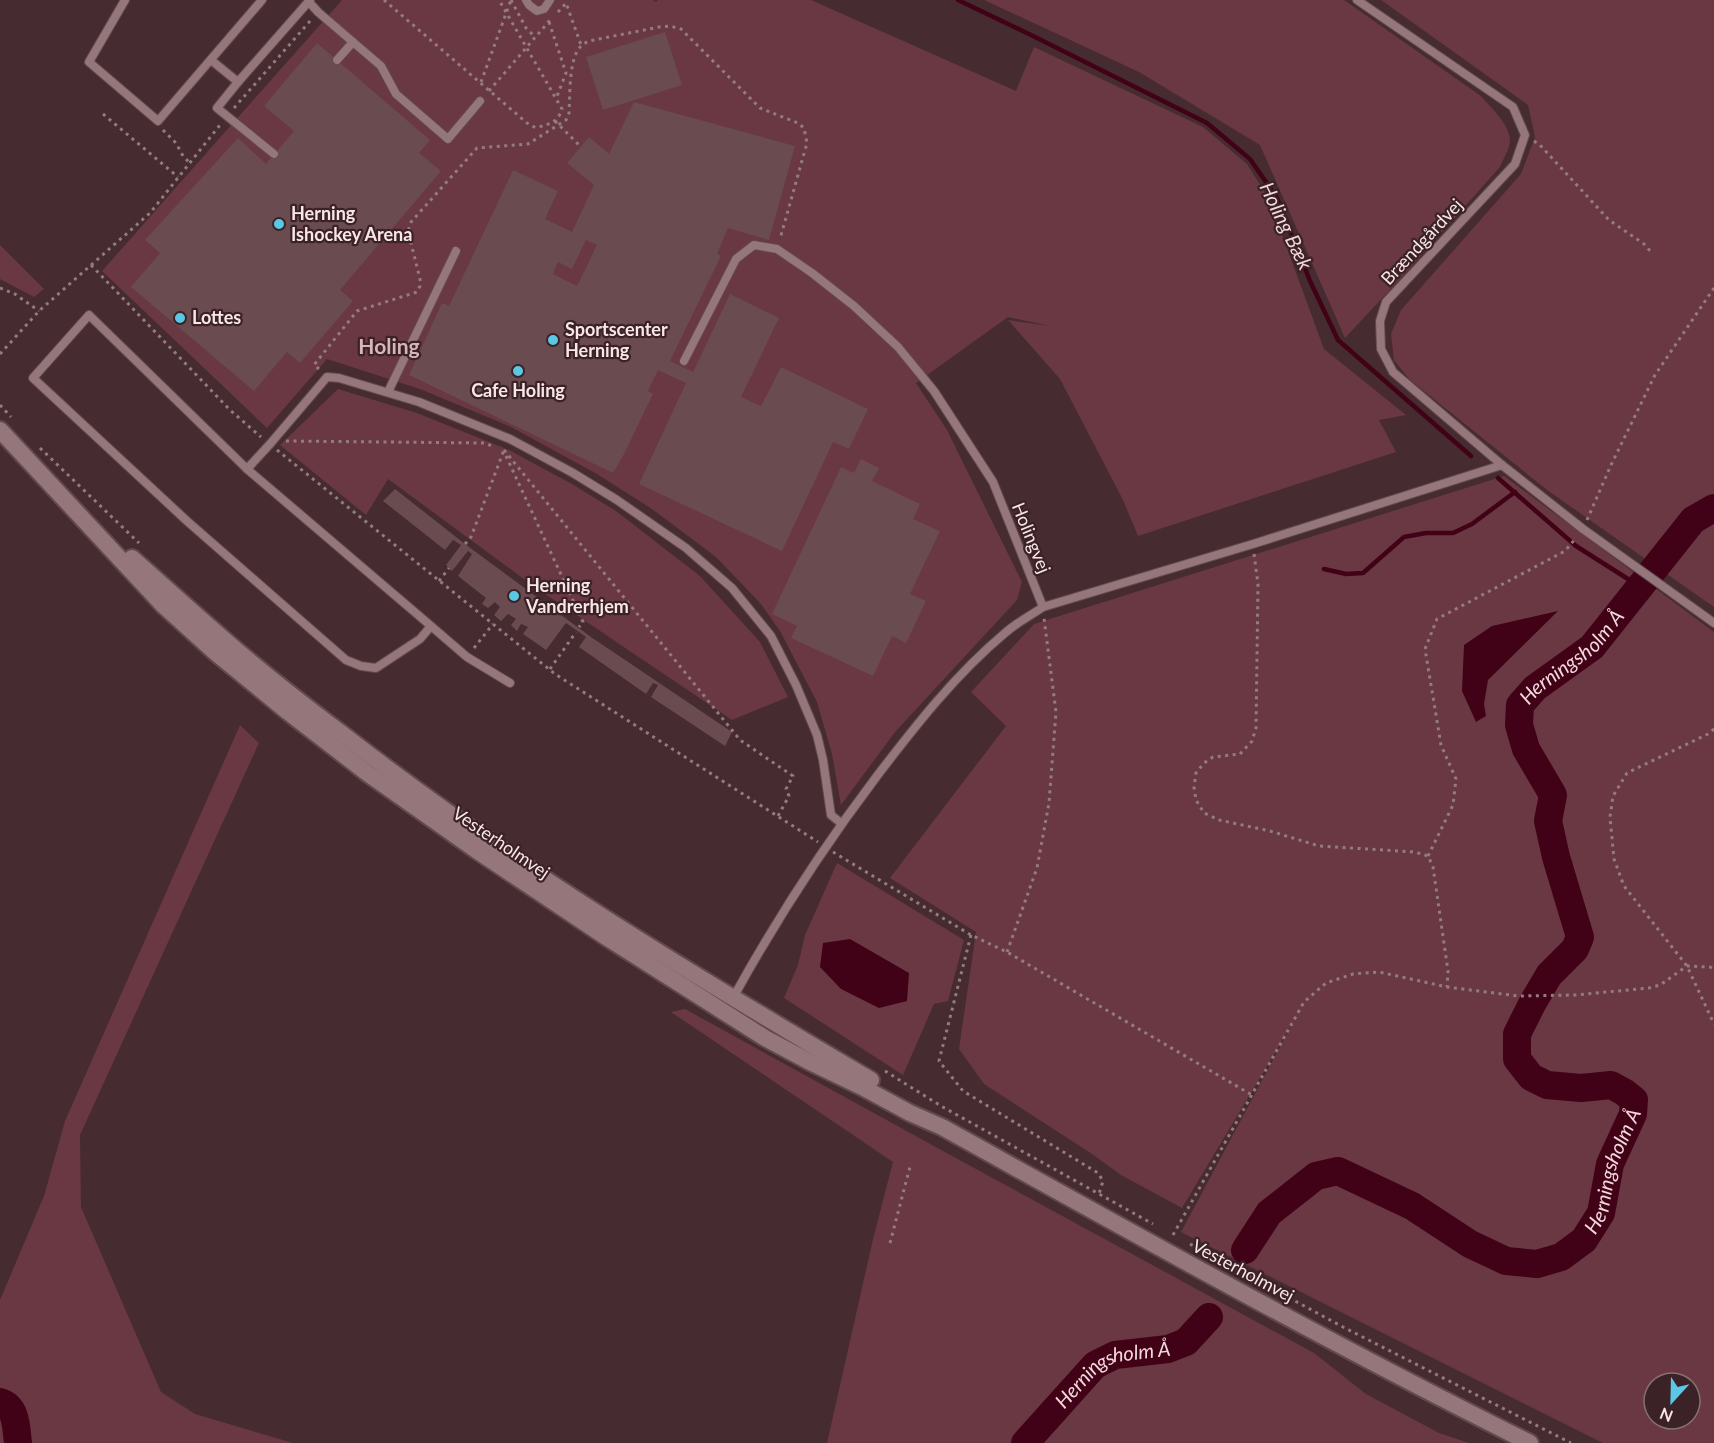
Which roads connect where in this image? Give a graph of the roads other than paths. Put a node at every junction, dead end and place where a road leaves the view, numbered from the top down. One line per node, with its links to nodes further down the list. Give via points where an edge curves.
1 (125, 0): 8 (lane, via 89,62 158,121)
2 (262, 0): 8 (lane)
3 (526, 0): 4 (lane, via 537,11)
4 (550, 0)
5 (1357, 0): 17 (lane, Brændgårdvej, via 1513,107 1525,135 1515,164 1386,302 1380,321 1381,349 1393,372)
6 (309, 1): 7 (lane); 10 (lane)
7 (353, 42): 9 (lane); 11 (lane, via 381,66 396,94 448,139)
8 (211, 60): 10 (lane)
9 (337, 60)
10 (238, 82): 12 (lane, via 217,108)
11 (480, 101)
12 (274, 154)
13 (456, 251): 15 (lane)
14 (684, 362): 19 (lane, Holingvej, via 736,259 754,245 777,249 854,306 898,347 934,391 993,482)
15 (388, 392): 18 (lane, via 327,377); 23 (lane, via 510,439 573,473 686,548 732,588 771,636 796,685 817,735 831,815)
16 (0, 430): 24 (street, Vesterholmvej, via 163,605 288,712 358,767 606,937)
17 (1502, 465): 19 (lane); 20 (lane, Brændgårdvej, via 1583,529)
18 (247, 469): 21 (lane); 21 (lane, via 89,315 33,378 187,521 346,660 376,668 420,639)
19 (1042, 607): 23 (lane, via 1006,632 960,676 911,731)
20 (1714, 622)
21 (431, 626): 22 (lane, via 467,657)
22 (510, 683)
23 (842, 823): 24 (lane)
24 (728, 1005): 25 (street, Vesterholmvej, via 765,1038 942,1127 1335,1343)
25 (1530, 1443)

